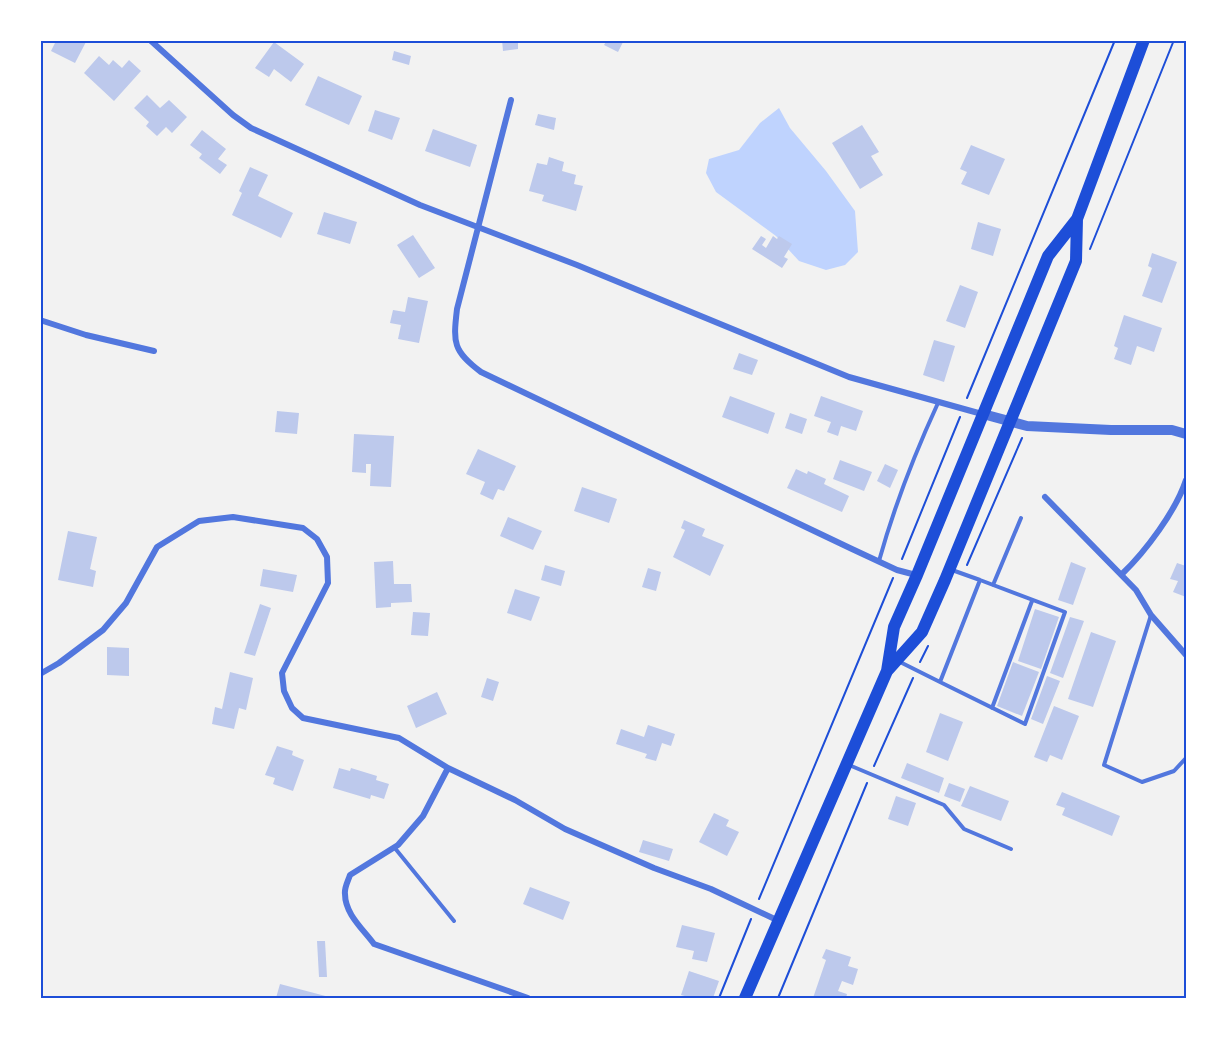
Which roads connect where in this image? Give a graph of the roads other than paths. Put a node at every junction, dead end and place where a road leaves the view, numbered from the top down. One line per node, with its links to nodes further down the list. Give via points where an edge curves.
1 (1144, 40): 4 (main road)
2 (151, 41): 5 (street, via 251,128)
3 (511, 100): 5 (street)
4 (1077, 219): 9 (main road, via 1048,256); 10 (main road, via 1076,261)
5 (479, 228): 8 (street, via 849,377); 15 (street, via 454,330 457,348 470,364)
6 (40, 320): 7 (street)
7 (154, 351)
8 (938, 403): 9 (street); 15 (lane)
9 (983, 414): 10 (street); 18 (main road)
10 (1011, 423): 11 (street, via 1172,430); 16 (main road)
11 (1186, 434)
12 (1186, 480): 17 (street, via 1181,496 1138,559)
13 (1045, 497): 17 (street)
14 (1021, 518): 20 (lane)
15 (879, 561): 18 (street)
16 (949, 569): 19 (lane); 24 (main road, via 922,632)
17 (1122, 574): 22 (street)
18 (917, 575): 25 (main road, via 894,627)
19 (980, 580): 20 (lane); 27 (lane)
20 (993, 585): 21 (lane)
21 (1032, 601): 28 (lane); 28 (lane, via 1065,612 1024,724)
22 (1151, 615): 23 (street); 29 (lane, via 1104,765 1142,782 1174,771)
23 (1186, 655)
24 (896, 661): 25 (main road); 27 (lane)
25 (887, 671): 30 (main road)
26 (40, 674): 31 (street, via 103,630 126,603 157,546 199,521 233,517 303,528 317,539 327,557 328,583 282,673 284,691 292,708 303,718 399,738)
27 (940, 682): 28 (lane)
28 (992, 708)
29 (1186, 758)
30 (845, 763): 33 (lane, via 944,805 964,829); 35 (main road)
31 (448, 768): 32 (street, via 423,816); 35 (street, via 607,849 711,889)
32 (394, 847): 34 (lane); 36 (street, via 350,875 344,893 354,921 374,944)
33 (1011, 849)
34 (454, 921)
35 (779, 921): 37 (main road)
36 (528, 999)
37 (745, 999)

